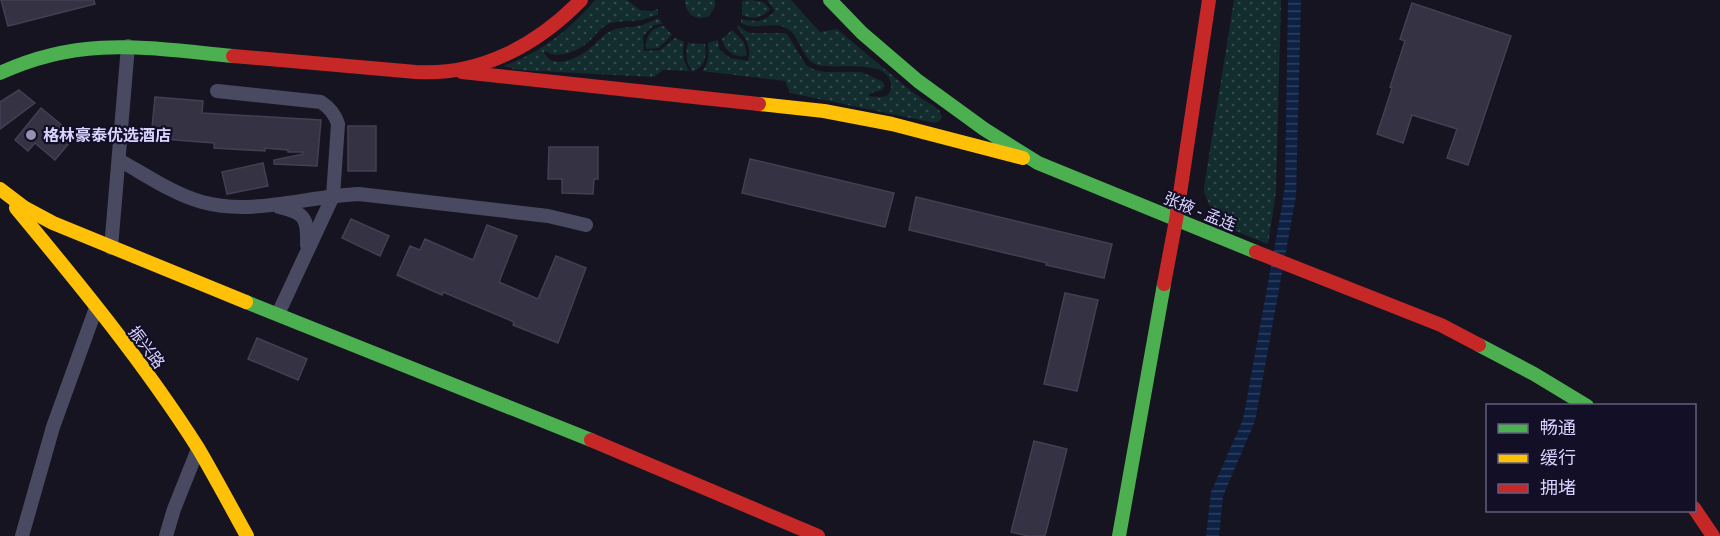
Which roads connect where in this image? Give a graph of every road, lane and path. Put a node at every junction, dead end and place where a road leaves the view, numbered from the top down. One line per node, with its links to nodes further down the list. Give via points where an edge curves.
1 (581, 0): 5 (main road, via 535,39 488,61)
2 (831, 0): 9 (main road, 张掖 - 孟连, via 862,33 918,81)
3 (1209, 0): 13 (main road)
4 (128, 46): 5 (main road, via 424,73); 6 (main road, via 60,51); 8 (street)
5 (452, 71): 9 (main road, via 824,111 892,123)
6 (0, 73)
7 (217, 91): 11 (street, via 315,100 328,107 338,124)
8 (119, 160): 12 (street, via 189,198 237,207); 16 (street)
9 (1038, 163): 13 (main road, 张掖 - 孟连)
10 (1, 190): 15 (main road, via 41,218); 18 (main road, 振兴路)
11 (333, 196): 12 (street); 14 (street, via 360,194 523,212); 17 (street)
12 (271, 205): 17 (street, via 303,216)
13 (1176, 220): 21 (main road, 张掖 - 孟连, via 1441,325); 28 (main road)
14 (586, 225)
15 (84, 236): 16 (main road); 18 (main road)
16 (111, 248): 20 (main road)
17 (307, 249): 20 (street)
18 (67, 255): 19 (main road, 振兴路)
19 (96, 308): 22 (main road, 振兴路, via 146,370); 24 (street, via 53,426)
20 (278, 314): 27 (main road)
21 (1585, 404)
22 (198, 449): 25 (street); 26 (main road, 振兴路)
23 (1696, 510): 29 (main road)
24 (22, 536)
25 (166, 536)
26 (248, 536)
27 (818, 536)
28 (1119, 536)
29 (1713, 536)

